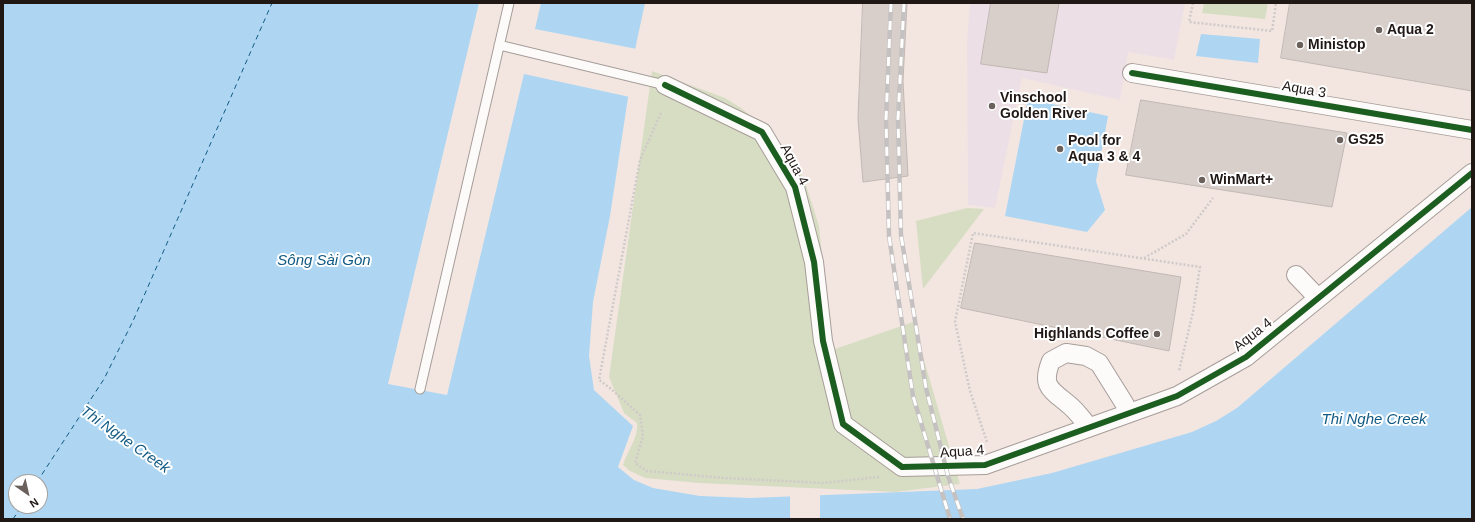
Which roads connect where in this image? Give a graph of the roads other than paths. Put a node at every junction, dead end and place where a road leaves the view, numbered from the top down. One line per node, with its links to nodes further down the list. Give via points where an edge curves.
1 (509, 3): 2 (lane)
2 (499, 45): 4 (lane, Aqua 4); 9 (lane)
3 (1132, 73): 5 (street, Aqua 3)
4 (665, 85): 11 (street, Aqua 4, via 762,132 795,187 814,262 823,341 843,424 902,467 985,465)
5 (1472, 130)
6 (1472, 172): 8 (street, Aqua 4)
7 (1296, 275): 8 (street)
8 (1318, 298): 10 (street, Aqua 4, via 1246,357 1177,396)
9 (420, 389)
10 (1129, 413): 11 (street, Aqua 4); 11 (street, via 1099,363 1086,356 1066,353 1051,361 1046,372 1048,385 1056,395 1069,404)
11 (1088, 427)

